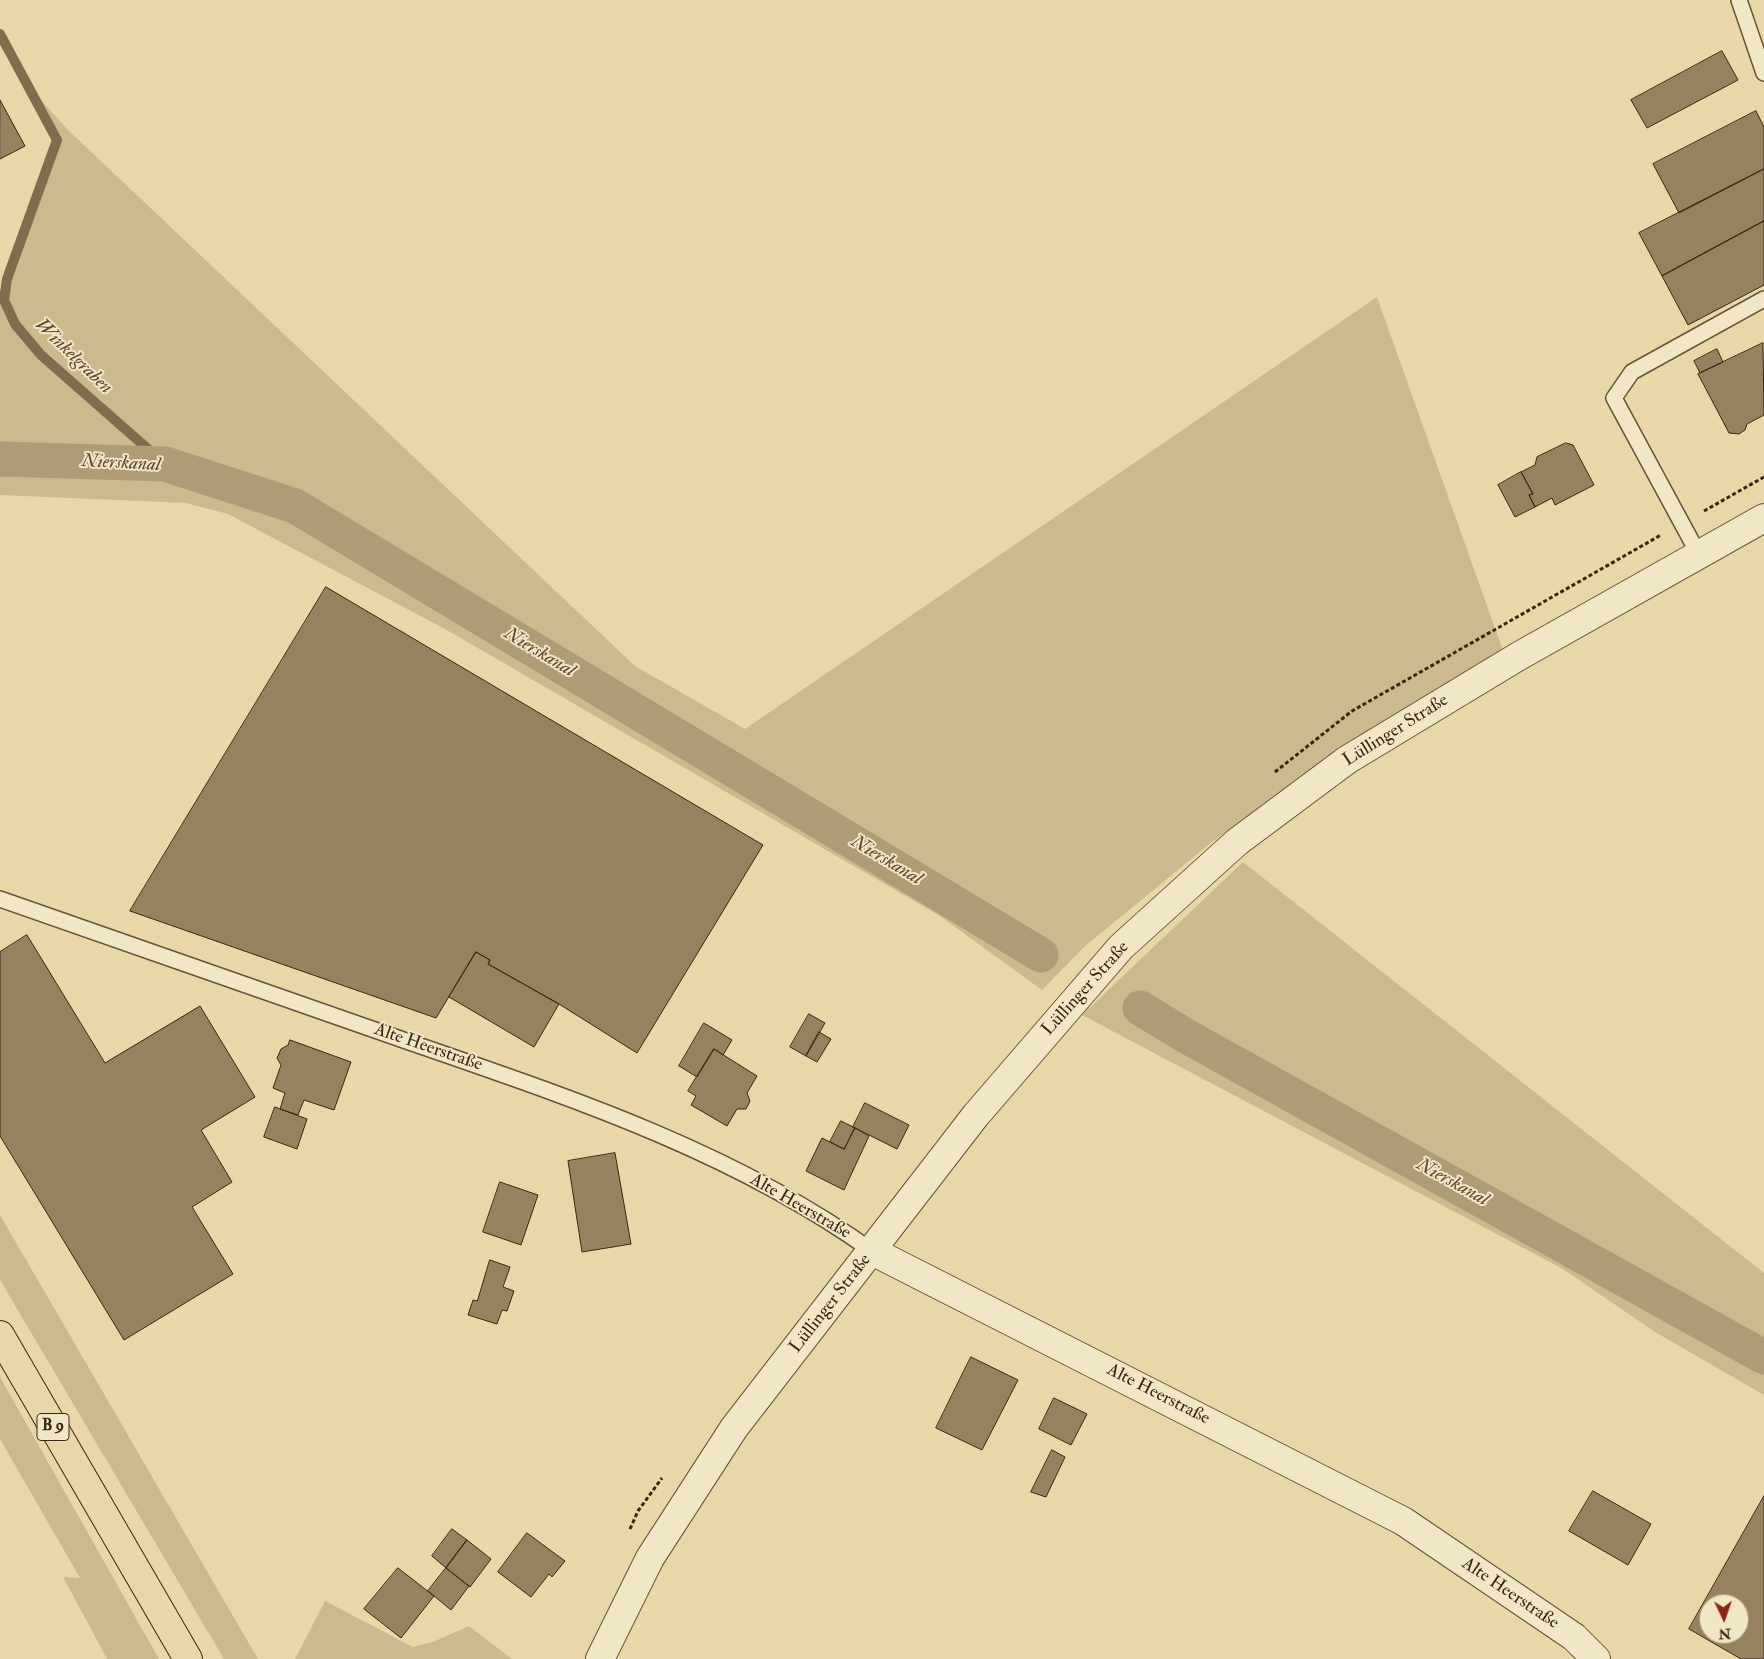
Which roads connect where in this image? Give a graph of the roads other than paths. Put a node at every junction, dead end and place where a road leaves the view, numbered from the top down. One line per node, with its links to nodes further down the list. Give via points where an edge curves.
1 (1740, 0): 2 (lane)
2 (1764, 73)
3 (1764, 299): 5 (lane, via 1632,372 1614,398)
4 (1764, 518): 5 (street, Lüllinger Straße)
5 (1699, 555): 7 (street, Lüllinger Straße, via 1519,656 1346,760 1237,842 1121,947 976,1116)
6 (0, 899): 7 (lane, Alte Heerstraße, via 615,1115 774,1189 828,1220)
7 (872, 1251): 10 (street, Lüllinger Straße, via 734,1428 650,1558); 11 (street, Alte Heerstraße, via 1403,1521 1574,1638)
8 (0, 1335): 9 (main road, B 9)
9 (188, 1659)
10 (600, 1659)
11 (1596, 1659)

